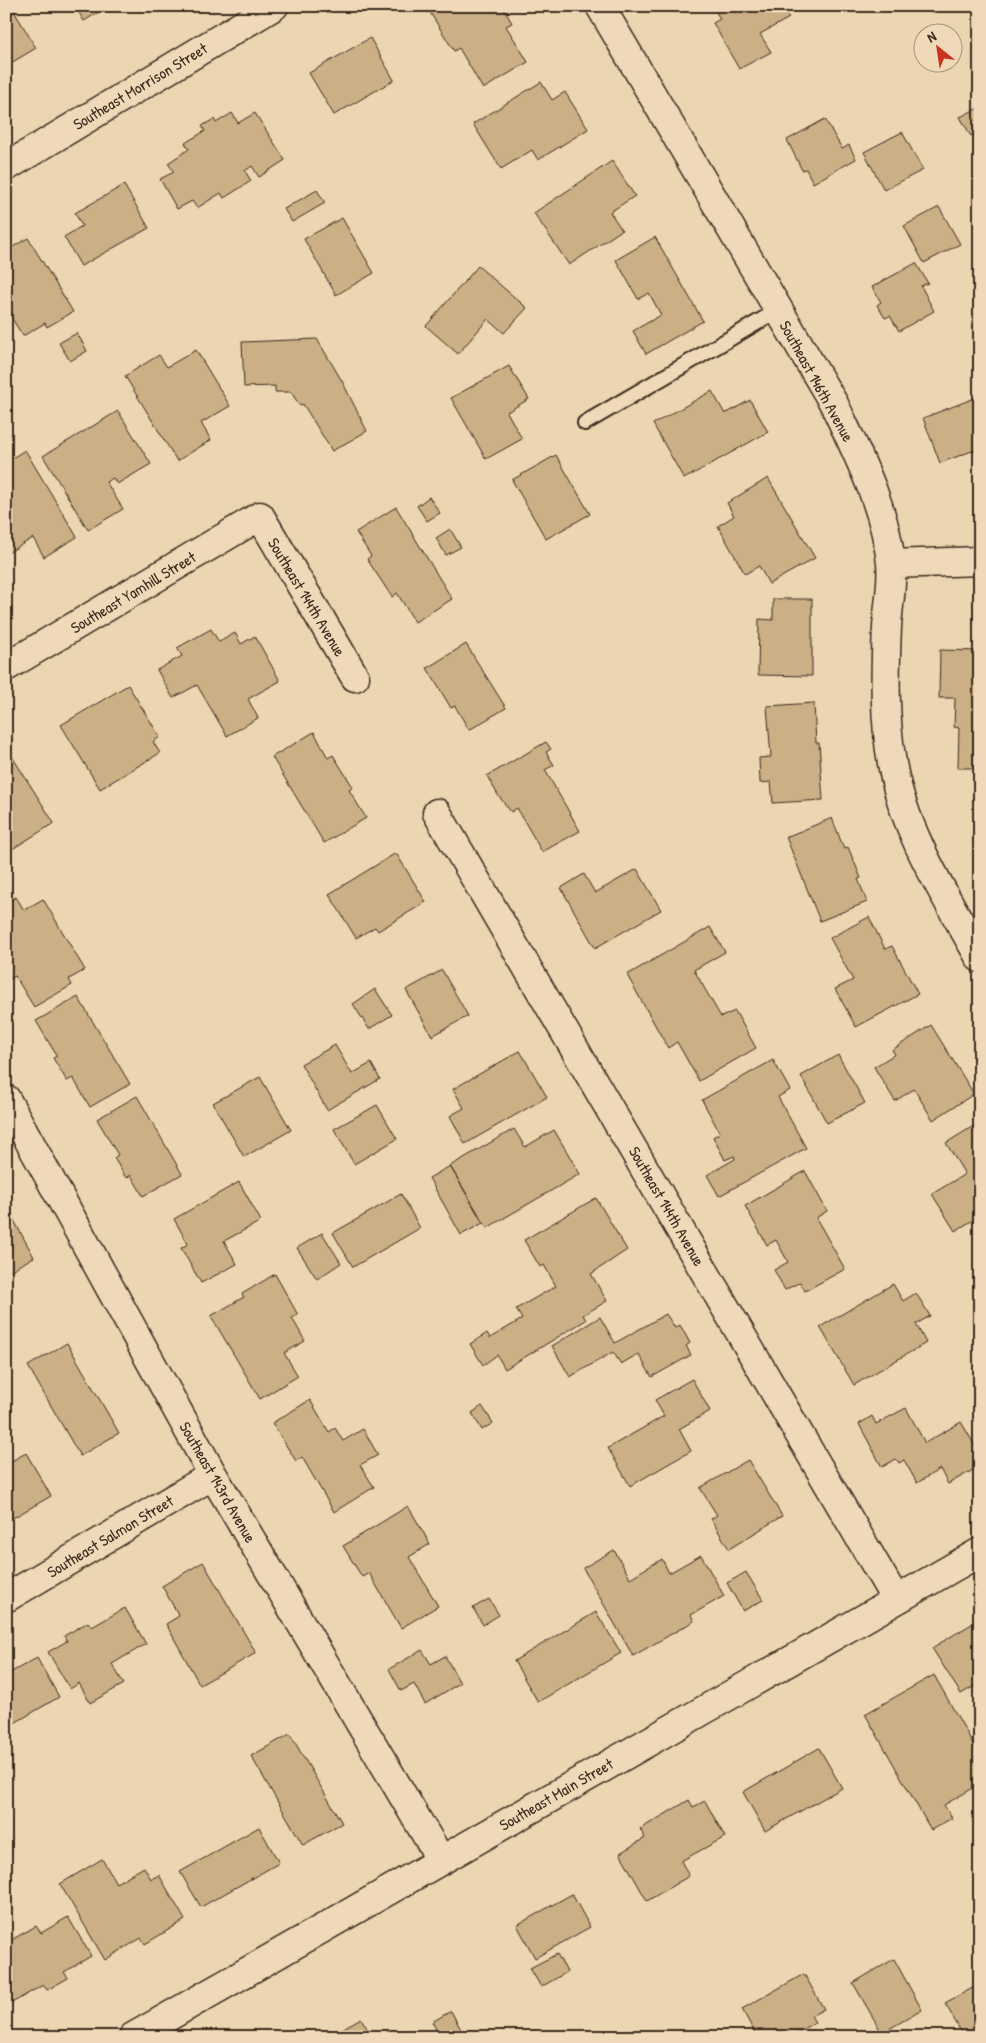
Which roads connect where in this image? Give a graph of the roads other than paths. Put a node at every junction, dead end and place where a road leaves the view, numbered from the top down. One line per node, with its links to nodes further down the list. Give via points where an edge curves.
1 (274, 6): 3 (street, Southeast Morrison Street)
2 (600, 6): 4 (street, Southeast 146th Avenue)
3 (6, 166)
4 (778, 311): 5 (lane); 8 (street, Southeast 146th Avenue, via 834,404 863,465 880,510)
5 (585, 423)
6 (260, 516): 9 (street, Southeast Yamhill Street); 10 (street, Southeast 144th Avenue)
7 (980, 561): 8 (street)
8 (891, 564): 12 (street, Southeast 146th Avenue, via 885,675 892,763 901,800 924,855)
9 (6, 667)
10 (355, 677)
11 (438, 812): 18 (street, Southeast 144th Avenue)
12 (980, 958)
13 (6, 1099): 14 (street, Southeast 143rd Avenue)
14 (15, 1133): 15 (street, Southeast 143rd Avenue)
15 (213, 1475): 17 (street, Southeast Salmon Street); 19 (street, Southeast 143rd Avenue)
16 (980, 1552): 18 (street, Southeast Main Street)
17 (6, 1598)
18 (896, 1600): 19 (street, Southeast Main Street)
19 (441, 1860): 20 (street, Southeast Main Street)
20 (133, 2037)

